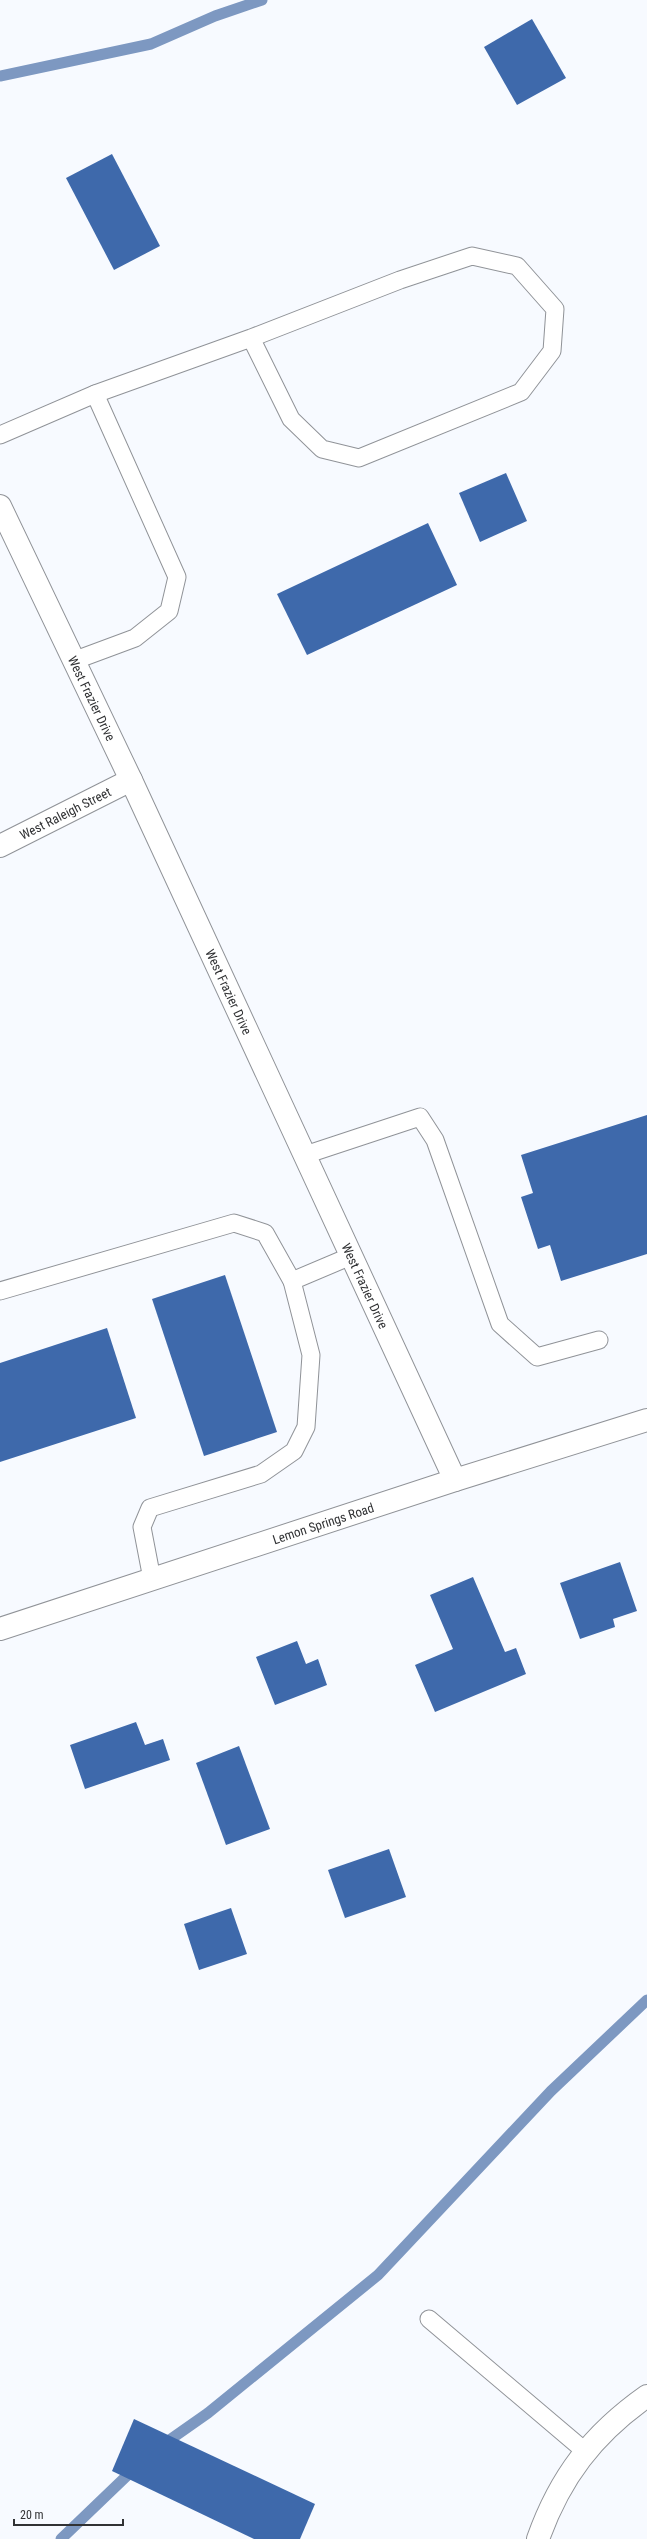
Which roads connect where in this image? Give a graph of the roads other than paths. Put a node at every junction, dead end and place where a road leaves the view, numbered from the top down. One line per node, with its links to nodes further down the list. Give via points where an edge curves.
1 (251, 338): 1 (lane, via 400,280 472,256 516,266 555,309 552,351 521,392 360,458 322,449 291,419); 2 (lane)
2 (95, 394): 3 (lane); 5 (lane, via 177,577 169,611 135,638)
3 (0, 435)
4 (0, 506): 5 (street, West Frazier Drive)
5 (73, 661): 6 (street, West Frazier Drive)
6 (131, 780): 7 (street, West Raleigh Street); 8 (street, West Frazier Drive)
7 (0, 846)
8 (304, 1155): 9 (street, West Frazier Drive); 12 (lane, via 420,1117 435,1140 500,1324 537,1357)
9 (351, 1256): 10 (lane); 14 (street, West Frazier Drive)
10 (292, 1281): 11 (lane, via 265,1233 234,1223); 15 (lane, via 311,1355 306,1426 294,1451 261,1474 150,1508 142,1527)
11 (0, 1291)
12 (599, 1340)
13 (647, 1420): 14 (street, Lemon Springs Road)
14 (455, 1480): 15 (street, Lemon Springs Road)
15 (152, 1579): 16 (street, Lemon Springs Road)
16 (0, 1630)
17 (429, 2319): 19 (lane)
18 (647, 2396): 19 (street, via 601,2435)
19 (586, 2452): 20 (street, via 572,2467 548,2512)
20 (538, 2539)

